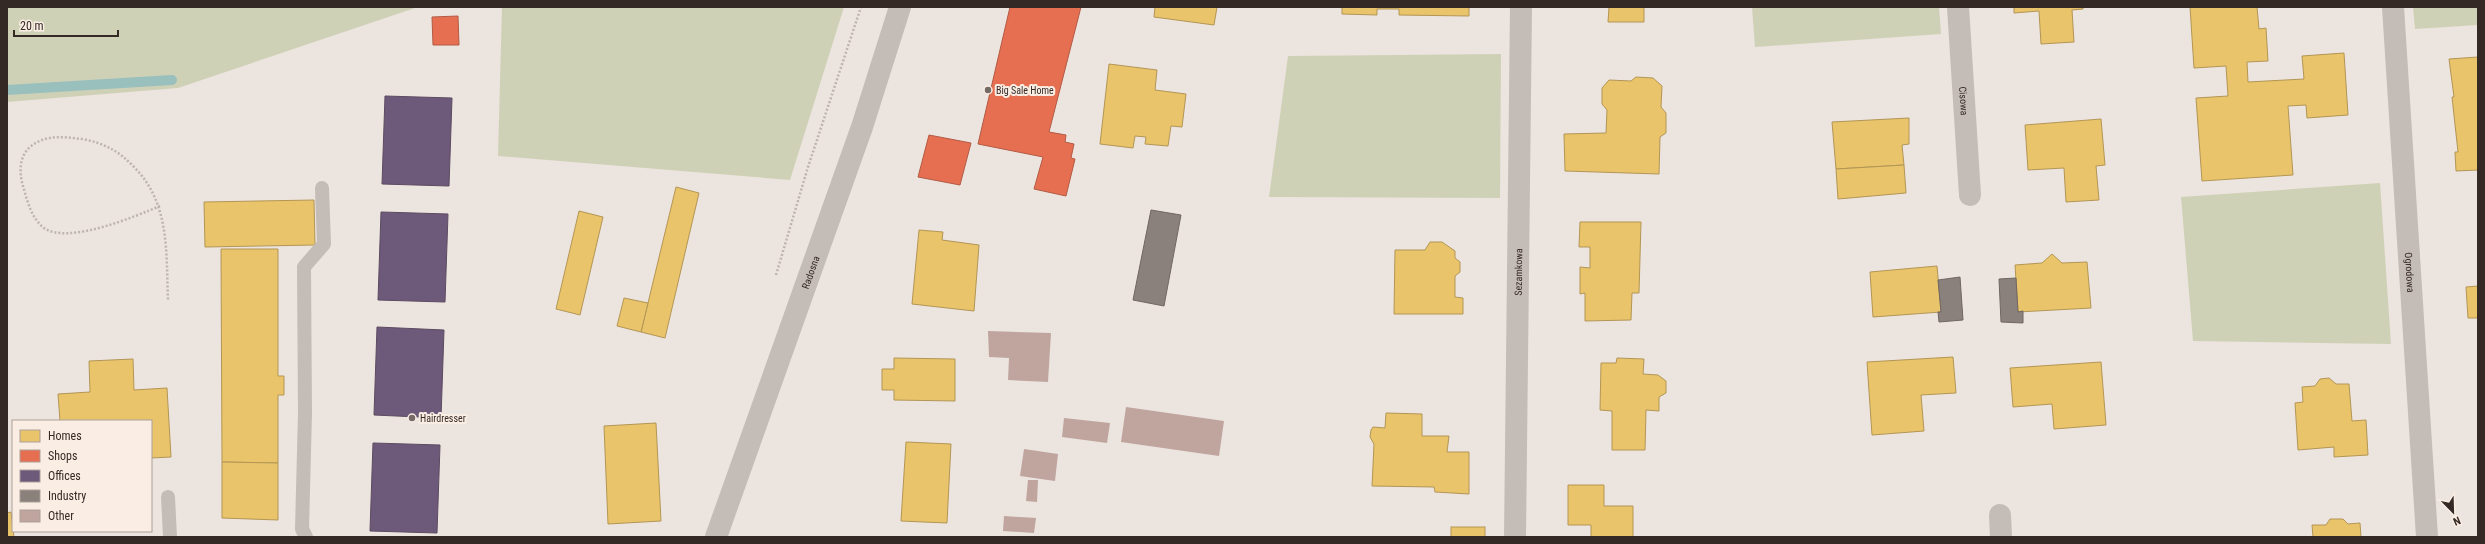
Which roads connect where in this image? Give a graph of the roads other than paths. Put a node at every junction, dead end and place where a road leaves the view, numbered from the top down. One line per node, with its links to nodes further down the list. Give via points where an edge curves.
1 (900, 7): 11 (street, Radosna, via 859,135)
2 (1521, 7): 12 (street, Sezamkowa)
3 (1958, 7): 6 (street, Cisowa)
4 (2393, 7): 14 (street, Ogrodowa)
5 (322, 188): 10 (lane, via 324,244 304,267 302,529)
6 (1970, 195)
7 (168, 497): 9 (lane)
8 (2000, 515): 13 (street)
9 (170, 537)
10 (306, 537)
11 (716, 537)
12 (1515, 537)
13 (2001, 537)
14 (2427, 537)

